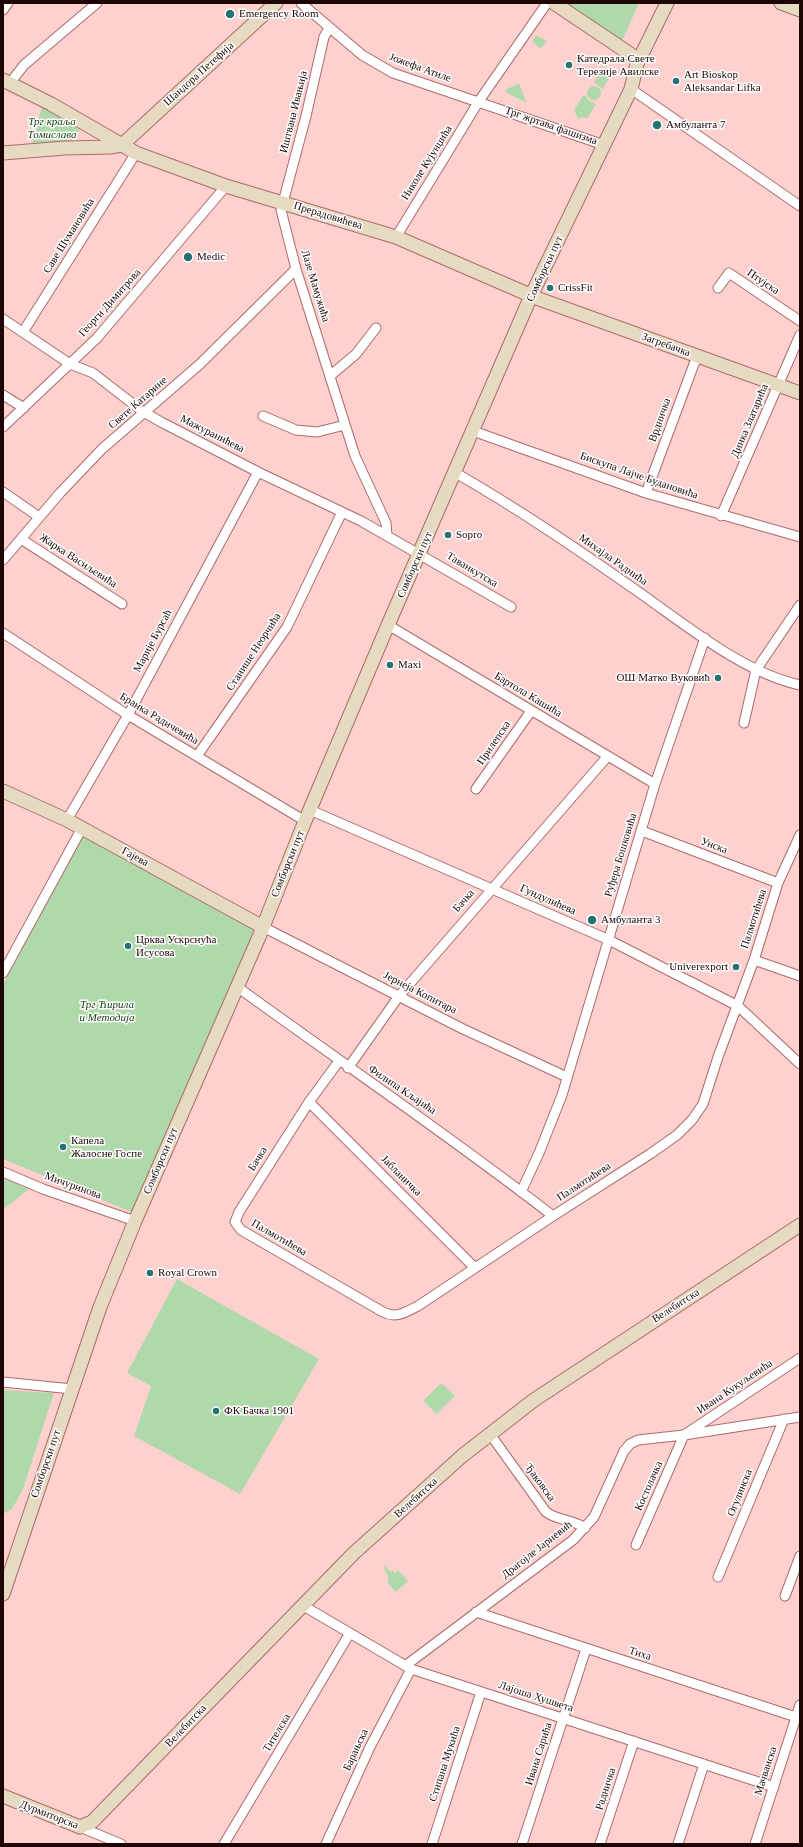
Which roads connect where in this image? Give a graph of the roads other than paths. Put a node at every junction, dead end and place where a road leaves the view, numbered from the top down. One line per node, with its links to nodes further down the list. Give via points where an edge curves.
1 (8, 3): 9 (street)
2 (97, 3): 13 (street)
3 (276, 3): 16 (main road, Шандора Петефија)
4 (301, 3): 11 (street, Јожефа Атиле)
5 (547, 3): 15 (street, Николе Кујунџића)
6 (554, 3): 12 (main road)
7 (667, 3): 12 (main road, Трг жртава фашизма)
8 (781, 3): 10 (main road)
9 (3, 10)
10 (800, 10)
11 (329, 28): 15 (street, Јожефа Атиле, via 362,55 393,73); 21 (street, Иштвана Ивањија, via 324,37)
12 (639, 60): 14 (main road, Трг жртава фашизма)
13 (7, 82): 16 (main road, via 52,104)
14 (631, 89): 17 (main road, Трг жртава фашизма); 22 (street)
15 (479, 101): 17 (street, Трг жртава фашизма); 23 (street, Николе Кујунџића)
16 (122, 145): 18 (main road); 19 (main road, Прерадовићева)
17 (604, 145): 26 (main road, Сомборски пут)
18 (3, 153)
19 (136, 153): 20 (main road, Прерадовићева); 30 (street, Саве Шумановића)
20 (226, 186): 21 (main road, Прерадовићева); 33 (street, Георги Димитрова, via 97,338)
21 (283, 202): 23 (main road, Прерадовићева); 24 (street, Лазе Мамужића, via 281,210)
22 (800, 206)
23 (396, 236): 26 (main road, Прерадовићева)
24 (296, 269): 34 (street, Лазе Мамужића); 39 (street, Свете Катарине, via 200,364)
25 (718, 288): 28 (street, Птујска, via 729,273)
26 (532, 296): 32 (main road, Загребачка); 43 (main road, Сомборски пут)
27 (3, 319): 30 (street, Мажуранићева)
28 (800, 321)
29 (376, 328): 34 (street, via 356,354)
30 (23, 332): 33 (street, Мажуранићева)
31 (800, 335): 35 (street, Динка Златарића)
32 (697, 356): 35 (main road, Загребачка); 47 (street, Врдничка)
33 (70, 364): 38 (street, Георги Димитрова); 39 (street, Мажуранићева, via 93,373)
34 (330, 376): 41 (street, Лазе Мамужића)
35 (778, 384): 36 (main road, Загребачка); 49 (street, Динка Златарића)
36 (800, 393)
37 (3, 395): 38 (street)
38 (24, 408): 42 (street, Георги Димитрова)
39 (146, 413): 44 (street, Мажуранићева); 50 (street, Свете Катарине, via 102,449)
40 (263, 416): 41 (street, via 296,430 317,432)
41 (345, 425): 51 (street, Лазе Мамужића, via 355,456 386,523)
42 (3, 427)
43 (473, 431): 45 (main road, Сомборски пут); 47 (street, Бискупа Лајче Будановића)
44 (258, 472): 48 (street, Мажуранићева); 65 (street, Марије Бурсаћ)
45 (454, 472): 54 (main road, Сомборски пут); 61 (street, Михајла Раднића, via 541,524)
46 (3, 492): 50 (street)
47 (646, 493): 49 (street, Бискупа Лајче Будановића)
48 (342, 512): 51 (street, Мажуранићева); 67 (street, Станише Неорчића, via 288,626)
49 (722, 516): 52 (street, Бискупа Лајче Будановића)
50 (39, 517): 53 (street, Свете Катарине)
51 (387, 535): 54 (street, Мажуранићева)
52 (800, 538)
53 (21, 539): 55 (street, Свете Катарине); 56 (street, Жарка Васиљевића)
54 (420, 554): 58 (street, Таванкутска); 59 (main road, Сомборски пут)
55 (3, 560)
56 (122, 604)
57 (800, 605): 62 (street)
58 (511, 607)
59 (388, 626): 64 (street, Бартола Кашића); 72 (main road, Сомборски пут)
60 (3, 633): 65 (street, Бранка Радичевића)
61 (705, 638): 62 (street, Михајла Раднића); 69 (street, Руђера Бошковића)
62 (756, 670): 63 (street, Михајла Раднића); 66 (street)
63 (800, 685)
64 (530, 711): 68 (street, Бартола Кашића); 70 (street, Прилепска)
65 (128, 715): 67 (street, Бранка Радичевића); 73 (street, Марије Бурсаћ)
66 (744, 723)
67 (197, 756): 72 (street, Бранка Радичевића)
68 (607, 757): 69 (street, Бартола Кашића); 78 (street, Бачка)
69 (655, 784): 75 (street, Руђера Бошковића)
70 (476, 789)
71 (3, 792): 73 (main road, Гајева)
72 (308, 816): 78 (street, Гундулићева); 79 (main road, Сомборски пут)
73 (67, 820): 74 (main road, Гајева)
74 (82, 828): 79 (main road, Гајева); 82 (street)
75 (642, 831): 77 (street, Унска); 80 (street, Руђера Бошковића)
76 (800, 835): 77 (street, Палмотићева)
77 (778, 883): 81 (street, Палмотићева)
78 (491, 888): 80 (street, Гундулићева); 85 (street, Бачка)
79 (263, 927): 84 (main road, Сомборски пут); 85 (street, Јернеја Копитара)
80 (607, 939): 86 (street, Гундулићева); 90 (street, Руђера Бошковића)
81 (754, 960): 83 (street); 86 (street, Палмотићева)
82 (3, 973)
83 (800, 976)
84 (236, 986): 87 (street, Филипа Кљајића); 96 (main road, Сомборски пут)
85 (399, 996): 89 (street, Бачка); 90 (street, Јернеја Копитара, via 496,1045)
86 (738, 1006): 88 (street, Гундулићева); 95 (street, Палмотићева, via 703,1104 692,1120 677,1135 650,1154)
87 (339, 1062): 89 (street, Филипа Кљајића); 91 (street, Бачка)
88 (800, 1064)
89 (348, 1068): 93 (street, Филипа Кљајића, via 432,1125)
90 (567, 1077): 93 (street, Руђера Бошковића, via 553,1120)
91 (309, 1102): 94 (street, Бачка); 98 (street, Јабланичка)
92 (3, 1172): 96 (street, Мичуринова, via 43,1189)
93 (522, 1192): 95 (street, Филипа Кљајића)
94 (239, 1212): 98 (street, Палмотићева, via 235,1222 241,1230 390,1316 418,1306)
95 (553, 1216): 98 (street, Палмотићева)
96 (135, 1221): 101 (main road, Сомборски пут, via 100,1307)
97 (800, 1226): 106 (main road, Велебитска, via 599,1356 534,1400)
98 (475, 1268)
99 (800, 1358): 102 (street, Ивана Кукуљевића)
100 (3, 1382): 101 (street)
101 (72, 1389): 112 (main road, Сомборски пут)
102 (713, 1416): 105 (street, via 712,1424); 107 (street, Ивана Кукуљевића)
103 (800, 1417): 104 (street, Драгојле Јарневић)
104 (784, 1419): 105 (street, Драгојле Јарневић); 111 (street, Огулинска)
105 (717, 1430): 107 (street, Драгојле Јарневић)
106 (490, 1434): 108 (street, Ђаковска, via 546,1512 556,1518 576,1522); 114 (main road, Велебитска, via 360,1548)
107 (684, 1435): 108 (street, Драгојле Јарневић, via 638,1440 628,1446 594,1517); 109 (street, Костолачка)
108 (585, 1528): 115 (street, Драгојле Јарневић)
109 (636, 1545)
110 (800, 1556): 113 (street)
111 (718, 1577)
112 (3, 1594)
113 (785, 1596)
114 (302, 1605): 116 (street, Лајоша Хушвета); 128 (main road, Велебитска)
115 (476, 1612): 117 (street, Тиха); 118 (street, Драгојле Јарневић)
116 (350, 1633): 118 (street, Лајоша Хушвета); 130 (street, Тителска)
117 (586, 1649): 121 (street, Тиха); 122 (street, Ивана Сарића)
118 (408, 1667): 119 (street, Лајоша Хушвета); 131 (street, Барањска)
119 (481, 1692): 122 (street, Лајоша Хушвета); 132 (street, Стипана Мукића)
120 (800, 1705): 121 (street, Мачванска)
121 (796, 1717): 125 (street, Мачванска)
122 (563, 1718): 123 (street, Лајоша Хушвета); 133 (street, Ивана Сарића)
123 (634, 1741): 124 (street, Лајоша Хушвета); 134 (street, Радничка)
124 (704, 1764): 125 (street, Лајоша Хушвета); 135 (street)
125 (774, 1787): 136 (street, Мачванска)
126 (3, 1796): 127 (main road, Дурмиторска)
127 (80, 1827): 128 (main road, Велебитска)
128 (94, 1828): 129 (street)
129 (122, 1844)
130 (224, 1844)
131 (326, 1844)
132 (432, 1844)
133 (522, 1844)
134 (600, 1844)
135 (678, 1844)
136 (755, 1844)

